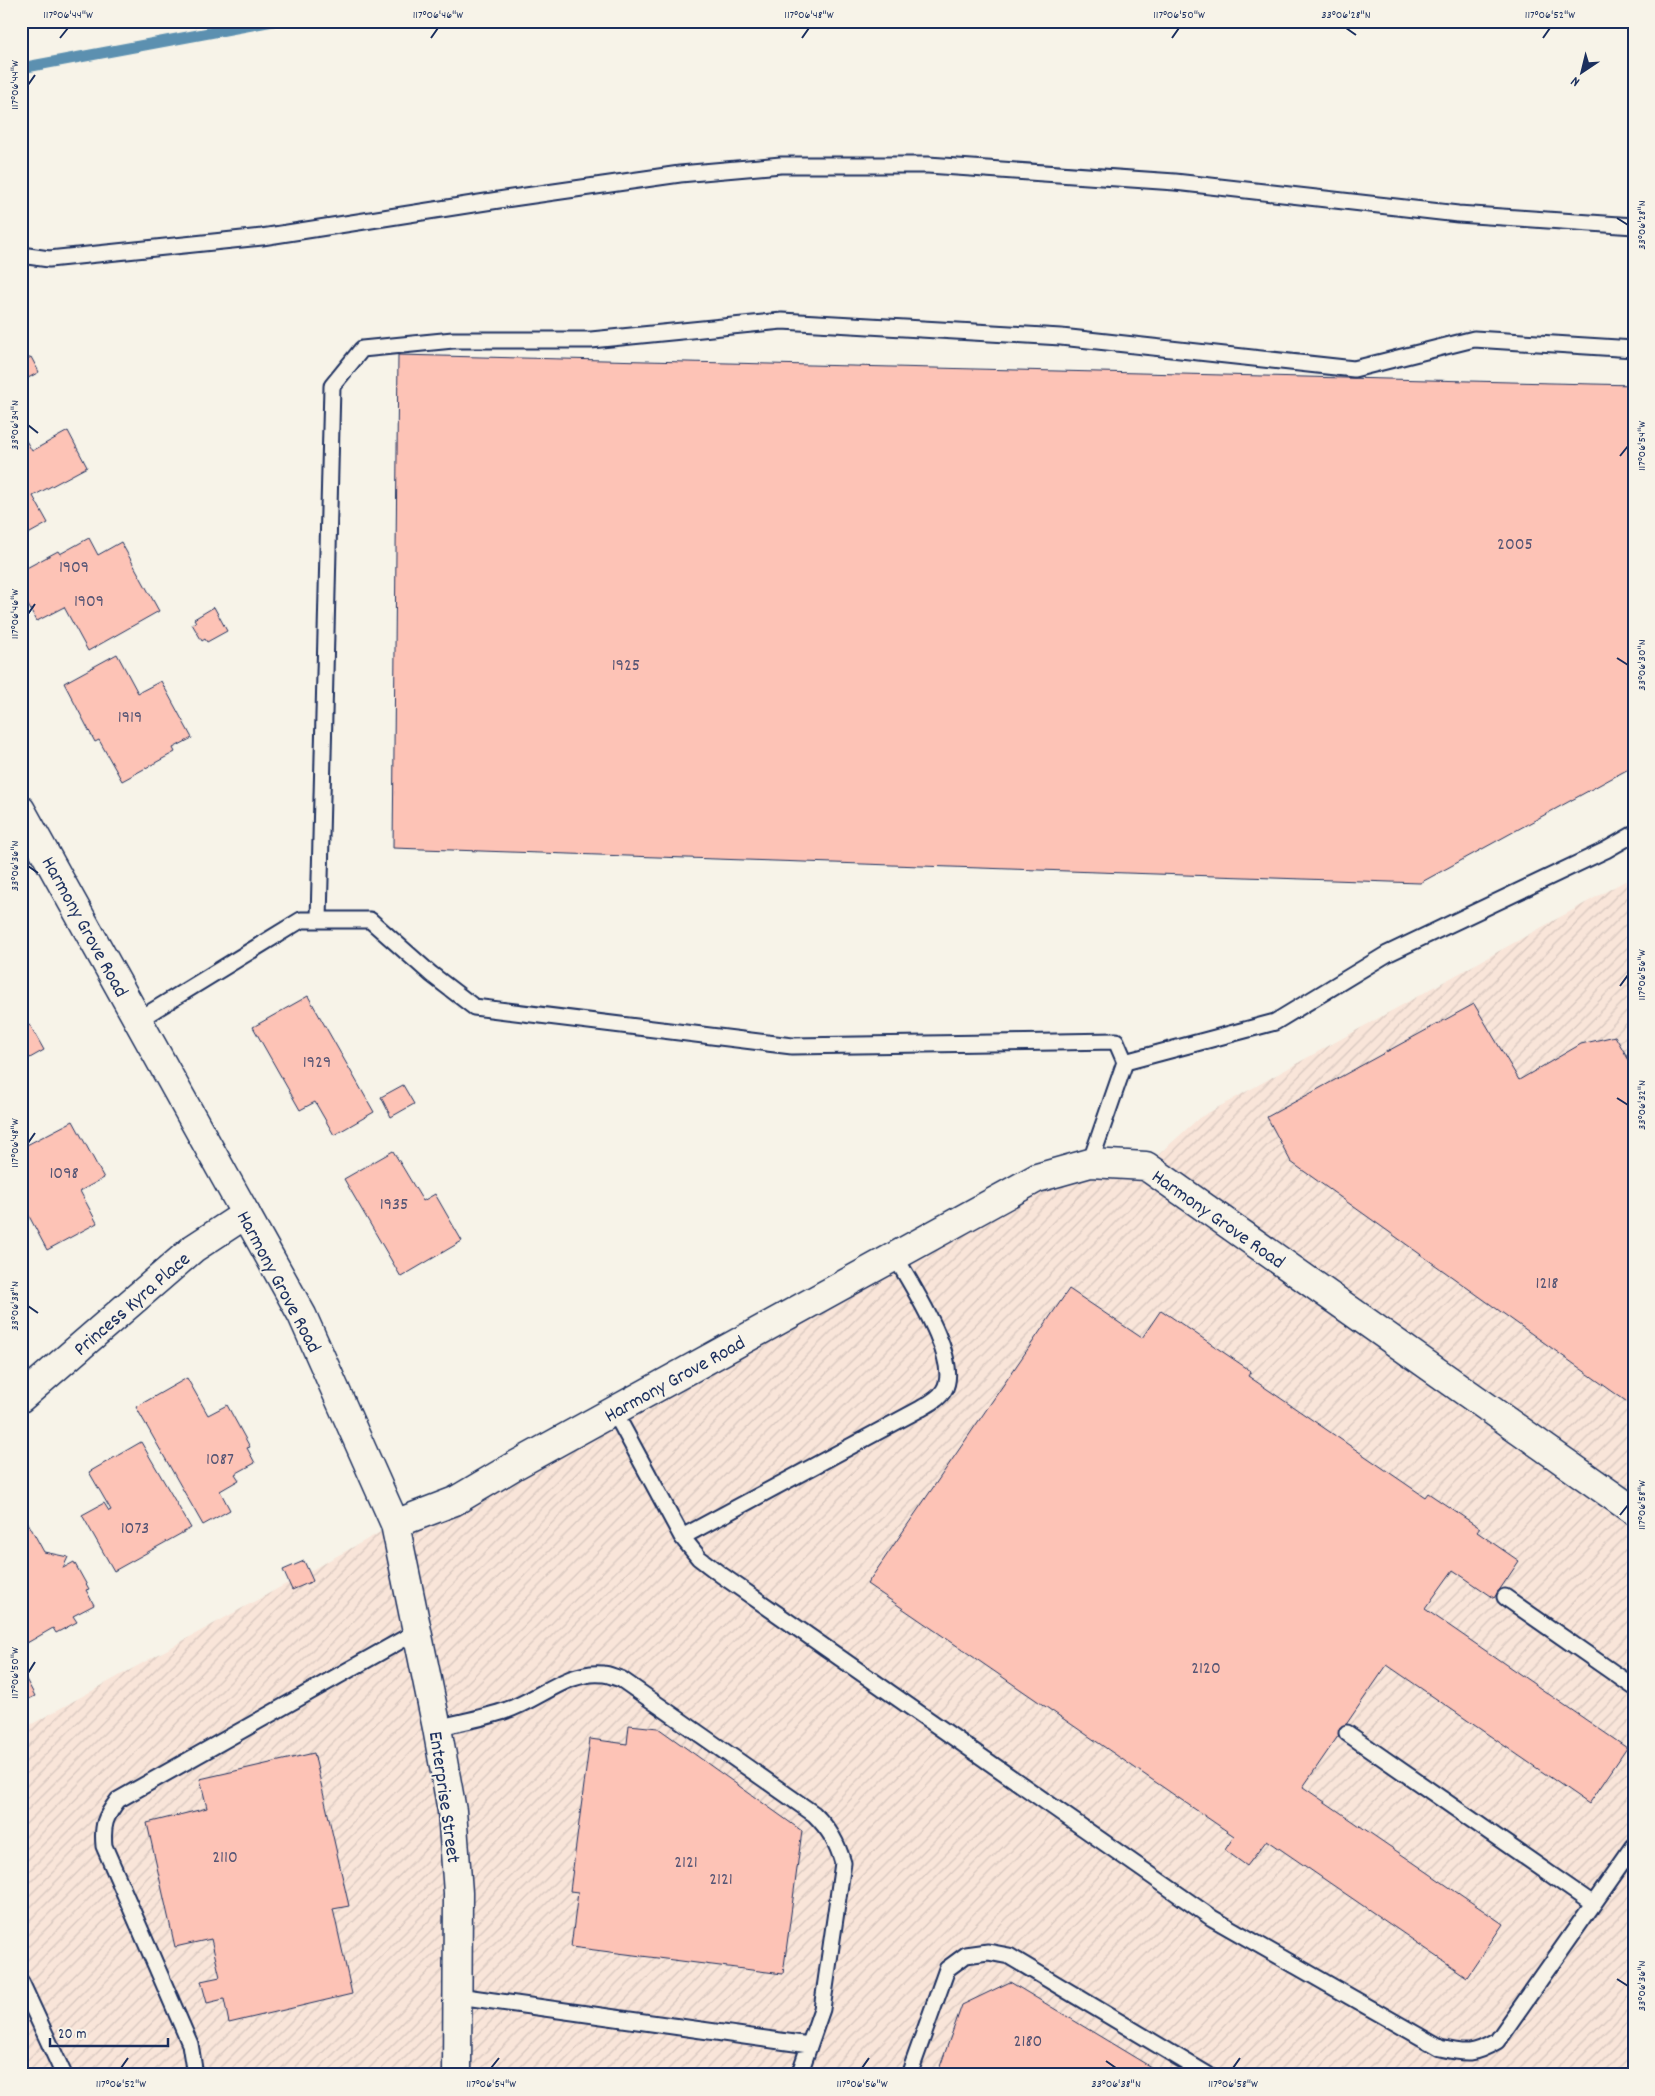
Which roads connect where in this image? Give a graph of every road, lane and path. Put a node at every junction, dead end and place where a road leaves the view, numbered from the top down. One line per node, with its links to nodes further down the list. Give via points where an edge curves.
1 (1634, 226): 2 (lane, via 1458,214 1165,182 928,165 781,165 680,174 262,237 49,260)
2 (21, 255)
3 (1634, 349): 6 (lane, via 1474,339 1354,369 1061,337 782,321 591,340 453,340 362,349 332,386)
4 (21, 810): 7 (street, Harmony Grove Road)
5 (1634, 834): 8 (lane, via 1387,954 1274,1022)
6 (319, 920): 7 (lane, via 300,920); 8 (lane, via 370,920 474,1007 792,1046 1116,1041)
7 (138, 1020): 10 (street, Harmony Grove Road)
8 (1125, 1062): 9 (lane)
9 (1090, 1163): 11 (street, Harmony Grove Road, via 1037,1178); 14 (street, Harmony Grove Road, via 1146,1166)
10 (246, 1214): 12 (street, Princess Kyra Place, via 194,1248); 15 (street, Harmony Grove Road, via 302,1314)
11 (895, 1256): 13 (street, Harmony Grove Road); 16 (lane, via 940,1340 947,1359 945,1389 920,1409)
12 (21, 1398)
13 (614, 1411): 15 (street, Harmony Grove Road, via 455,1501); 16 (lane)
14 (1634, 1511)
15 (394, 1524): 18 (street, Enterprise Street)
16 (682, 1537): 23 (lane, via 699,1558 720,1574 1212,1918 1440,2048 1459,2052 1480,2051 1497,2041)
17 (1504, 1597): 19 (lane)
18 (416, 1632): 20 (street, Enterprise Street); 28 (lane, via 118,1800 108,1812 103,1828 104,1846 190,2044)
19 (1634, 1687)
20 (437, 1728): 25 (street, Enterprise Street, via 452,1811 458,1893); 26 (lane, via 507,1711 561,1683 584,1675 603,1674 621,1679 814,1814 828,1828 843,1863 822,2009)
21 (1348, 1733): 23 (lane)
22 (1634, 1846): 23 (lane)
23 (1593, 1904)
24 (21, 1982): 27 (lane)
25 (458, 1996): 26 (lane); 29 (street, Enterprise Street)
26 (809, 2045): 30 (lane)
27 (64, 2075)
28 (195, 2075)
29 (457, 2075)
30 (799, 2075)
31 (909, 2075): 32 (lane, via 947,1969 966,1955 988,1952 1009,1956)
32 (1208, 2075)

